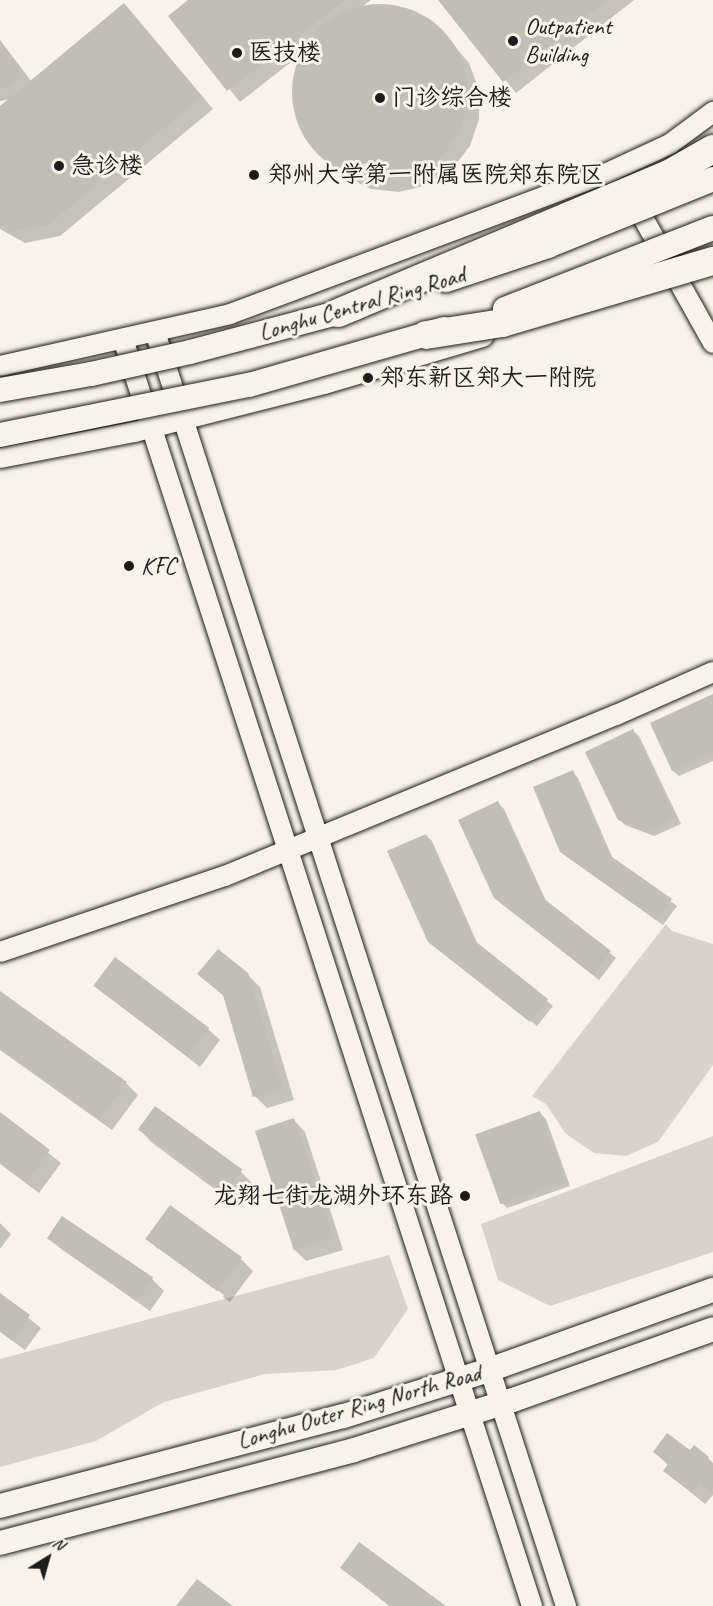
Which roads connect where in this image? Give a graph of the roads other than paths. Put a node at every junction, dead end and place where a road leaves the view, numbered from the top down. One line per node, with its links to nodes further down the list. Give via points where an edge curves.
1 (713, 112): 3 (street, via 670,144)
2 (713, 149): 9 (highway, bridge, via 667,175)
3 (616, 169): 8 (street); 10 (street, via 230,314)
4 (713, 179): 9 (main road, Longhu Central Ring Road, bridge, via 548,246)
5 (713, 228): 11 (main road, Longhu Central Ring Road, bridge, via 528,301)
6 (713, 261): 11 (highway, bridge, via 502,323)
7 (713, 273): 8 (street)
8 (679, 282): 13 (street); 16 (street, via 324,384)
9 (338, 313): 15 (main road, Longhu Central Ring Road, bridge, via 190,352)
10 (155, 332): 12 (street); 16 (street)
11 (426, 335): 18 (main road, Longhu Central Ring Road, bridge, via 249,385)
12 (123, 339): 14 (street); 17 (street)
13 (713, 343)
14 (0, 366)
15 (0, 390)
16 (183, 420): 17 (street); 21 (street)
17 (152, 428): 19 (street); 22 (street)
18 (0, 435)
19 (0, 458)
20 (713, 672): 21 (street)
21 (318, 838): 22 (street); 26 (street)
22 (288, 850): 23 (street, via 225,876); 27 (street)
23 (0, 952)
24 (713, 1290): 26 (main road, Longhu Outer Ring North Road)
25 (713, 1329): 28 (main road, Longhu Outer Ring North Road)
26 (489, 1370): 27 (main road, Longhu Outer Ring North Road); 28 (street)
27 (459, 1379): 29 (street); 30 (main road, Longhu Outer Ring North Road, via 344,1416)
28 (501, 1404): 29 (main road, Longhu Outer Ring North Road); 33 (street)
29 (470, 1414): 31 (main road, Longhu Outer Ring North Road, via 354,1450); 32 (street)
30 (0, 1506)
31 (0, 1544)
32 (532, 1606)
33 (566, 1606)

